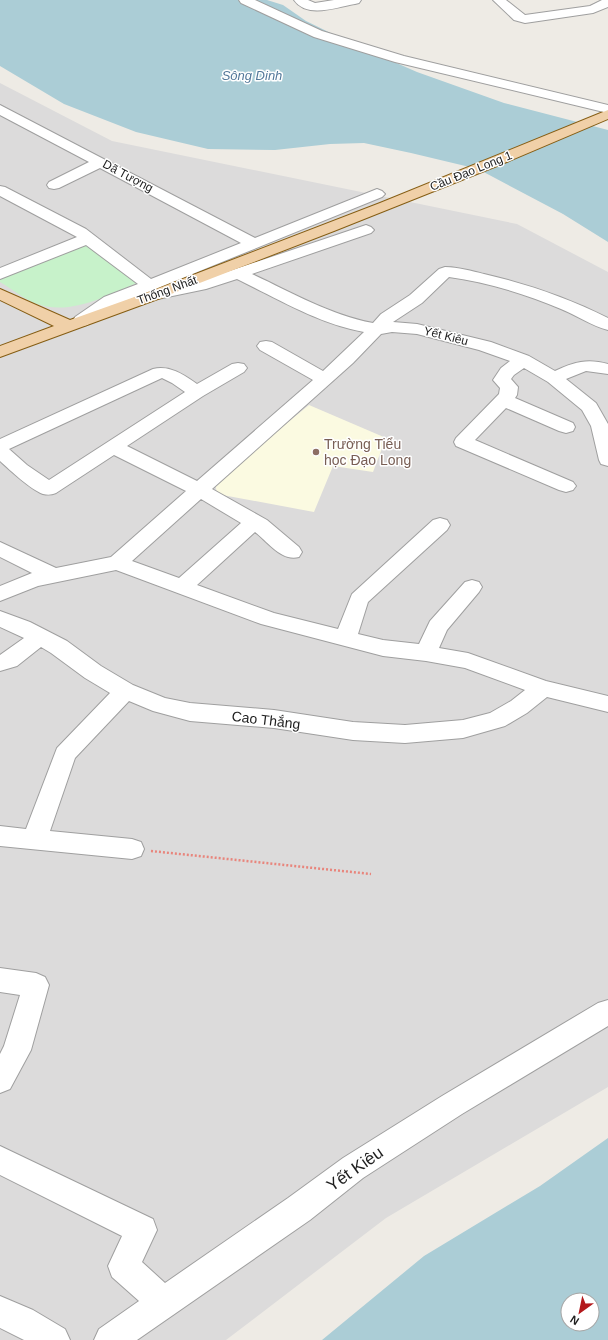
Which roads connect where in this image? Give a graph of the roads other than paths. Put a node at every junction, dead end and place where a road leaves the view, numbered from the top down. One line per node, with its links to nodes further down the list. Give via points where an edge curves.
1 (245, 0): 6 (street, via 318,34 385,55)
2 (300, 0): 3 (street, via 315,8)
3 (355, 0)
4 (499, 0): 5 (street, via 518,17 525,19 598,12)
5 (608, 2)
6 (606, 108): 12 (main road, Cầu Đạo Long 1, via 548,140)
7 (0, 109): 8 (street, Dã Tượng)
8 (101, 162): 9 (street); 15 (street, Dã Tượng)
9 (54, 185)
10 (377, 194): 15 (street)
11 (4, 197): 14 (street, via 63,222)
12 (334, 226): 18 (main road, Thống Nhất)
13 (366, 230): 17 (street)
14 (89, 238): 16 (street); 18 (street)
15 (255, 244): 18 (street)
16 (0, 274)
17 (239, 274): 18 (street, via 200,286); 23 (street, Yết Kiêu, via 319,312 355,325)
18 (154, 289): 21 (main road, Thống Nhất)
19 (0, 294): 21 (main road)
20 (0, 307): 24 (main road)
21 (75, 323): 24 (main road, Thống Nhất)
22 (608, 325): 23 (street, via 578,308 551,297 522,288 445,272 416,299 387,318)
23 (377, 329): 27 (street, Yết Kiêu, via 416,329 485,346); 31 (street)
24 (51, 332): 26 (main road, Thống Nhất)
25 (266, 346): 31 (street)
26 (0, 352)
27 (523, 360): 30 (street, Yết Kiêu); 33 (street, via 507,372 502,380 509,387 508,395)
28 (238, 368): 32 (street)
29 (608, 369): 30 (street, via 596,365 580,366)
30 (554, 378): 38 (street, Yết Kiêu, via 590,407 600,426)
31 (324, 379): 40 (street)
32 (197, 392): 35 (street, via 171,375 159,373); 36 (street)
33 (503, 400): 34 (street); 39 (street, via 463,442)
34 (566, 427)
35 (0, 446)
36 (114, 446): 37 (street, via 49,489); 40 (street)
37 (0, 451)
38 (607, 454)
39 (566, 486)
40 (199, 490): 41 (street); 45 (street)
41 (254, 522): 44 (street); 47 (street)
42 (440, 525): 52 (street, via 359,599)
43 (0, 549): 46 (street)
44 (292, 552)
45 (117, 563): 46 (street); 47 (street)
46 (55, 576): 49 (street, via 33,580)
47 (182, 587): 52 (street, via 269,619)
48 (472, 587): 53 (street, via 438,626)
49 (0, 594)
50 (0, 619): 51 (street, Cao Thắng)
51 (40, 637): 54 (street, via 9,660); 56 (street, Cao Thắng)
52 (345, 639): 53 (street, via 383,648)
53 (426, 653): 55 (street, via 468,661)
54 (0, 663)
55 (542, 688): 56 (street, Cao Thắng, via 519,707 497,720 464,729 405,734 353,731 274,719 190,712 161,705); 57 (street)
56 (125, 691): 59 (street, via 65,754)
57 (608, 704)
58 (0, 836): 59 (street)
59 (35, 839): 60 (street)
60 (132, 849)
61 (0, 980): 63 (street, via 36,985 17,1050)
62 (608, 1012): 65 (street, Yết Kiêu, via 352,1168 299,1210)
63 (0, 1080)
64 (0, 1160): 65 (street, via 142,1230 123,1266)
65 (164, 1303): 68 (street, Yết Kiêu)
66 (0, 1312): 67 (street, via 22,1321)
67 (54, 1340)
68 (110, 1340)

